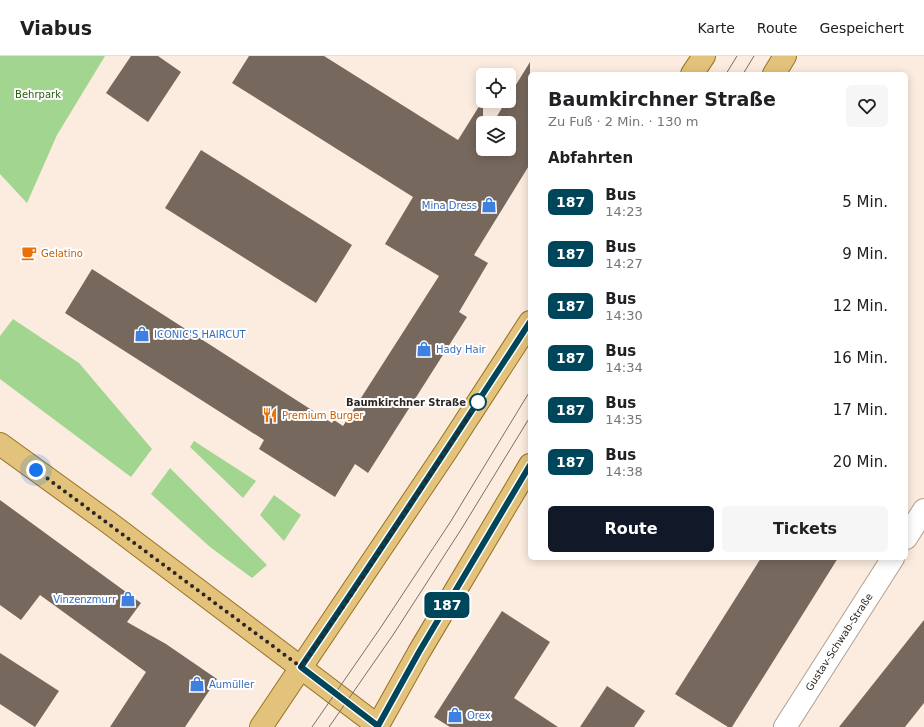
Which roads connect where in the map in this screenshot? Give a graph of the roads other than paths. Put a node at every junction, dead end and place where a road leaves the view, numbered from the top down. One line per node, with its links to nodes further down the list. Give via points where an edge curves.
1 (704, 56): 3 (main road)
2 (786, 56): 4 (main road)
3 (693, 72)
4 (775, 72)
5 (528, 325): 11 (main road)
6 (0, 444): 11 (main road)
7 (528, 468): 12 (main road)
8 (924, 510): 9 (street)
9 (908, 535)
10 (892, 560): 14 (street, Gustav-Schwab-Straße)
11 (301, 667): 12 (main road); 13 (main road)
12 (378, 726)
13 (261, 727)
14 (785, 727)

